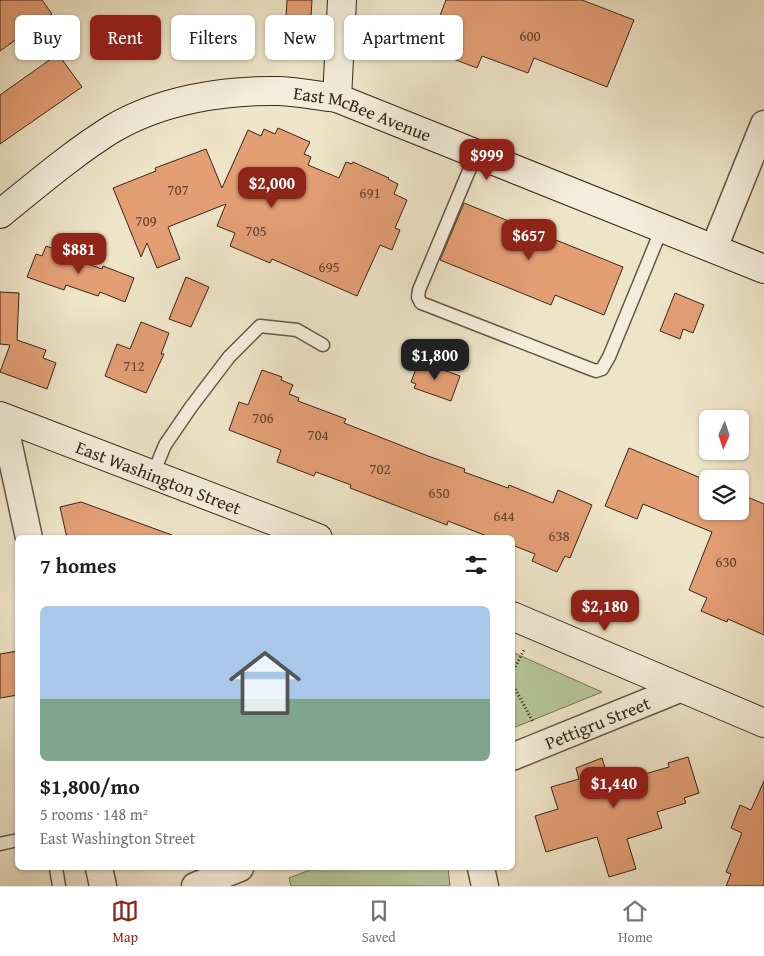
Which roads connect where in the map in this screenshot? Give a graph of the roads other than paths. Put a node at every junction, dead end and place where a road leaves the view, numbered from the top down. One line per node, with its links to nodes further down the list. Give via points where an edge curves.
1 (342, 0): 2 (street)
2 (337, 98): 4 (street, East McBee Avenue); 5 (street, East McBee Avenue, via 282,91 241,91 153,110 113,129 75,154)
3 (764, 124): 7 (street)
4 (476, 154): 6 (street, East McBee Avenue); 6 (lane, via 418,290 421,303 588,368 602,369)
5 (0, 214)
6 (662, 228): 7 (street, East McBee Avenue)
7 (714, 248): 8 (street, East McBee Avenue)
8 (764, 269)
9 (323, 345): 11 (lane, via 297,330 260,326 229,357 191,407 165,445)
10 (2, 417): 11 (street, East Washington Street); 12 (street)
11 (153, 474): 13 (street, East Washington Street)
12 (28, 535)
13 (310, 535)
14 (515, 617): 15 (street)
15 (682, 688): 16 (street); 17 (street, Pettigru Street)
16 (764, 723)
17 (515, 756)
18 (15, 841): 19 (lane)
19 (0, 844)
20 (56, 870): 24 (lane)
21 (99, 870): 25 (street)
22 (235, 870): 26 (street)
23 (481, 870): 27 (street)
24 (59, 886)
25 (103, 886)
26 (195, 886)
27 (485, 886)

